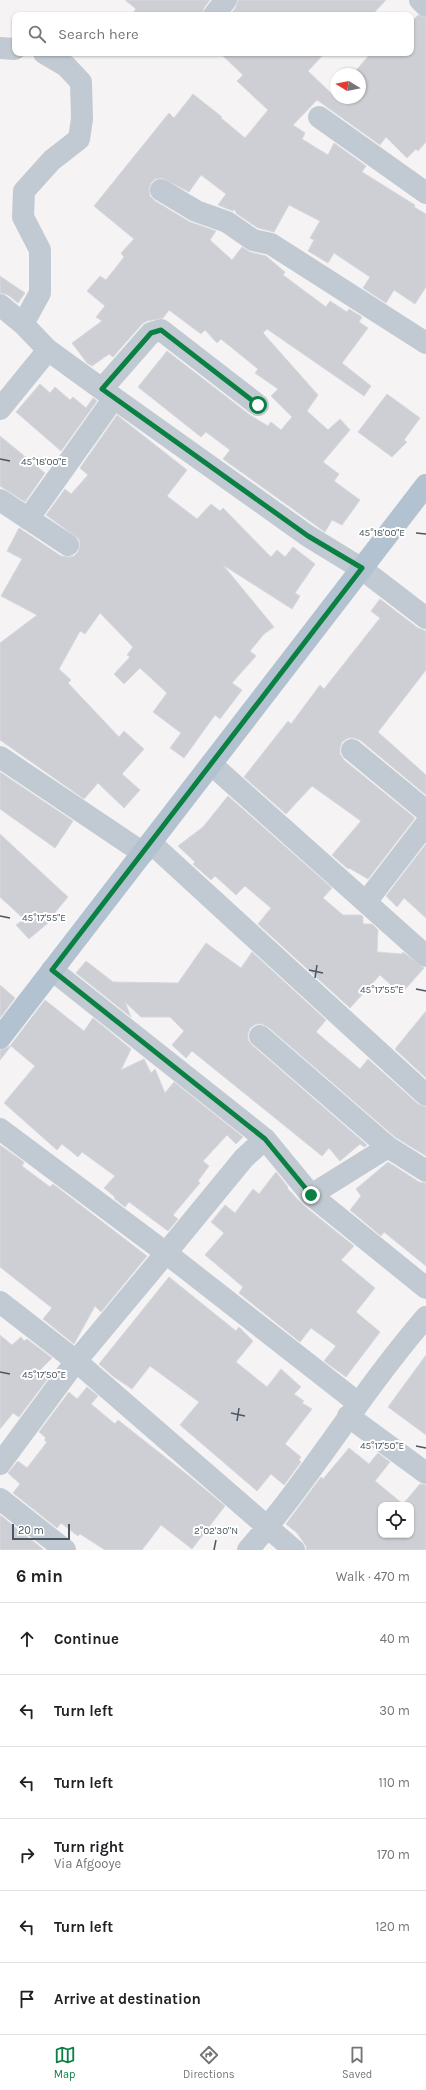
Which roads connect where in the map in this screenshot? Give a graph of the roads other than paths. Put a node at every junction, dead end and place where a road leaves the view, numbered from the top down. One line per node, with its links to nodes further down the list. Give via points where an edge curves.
1 (226, 0): 4 (street)
2 (420, 0): 3 (street)
3 (426, 6)
4 (216, 12)
5 (0, 48): 6 (street)
6 (12, 49)
7 (49, 56): 12 (street, via 66,66 81,82 82,119 79,139 52,160 24,191 23,216 40,250 40,293)
8 (319, 117): 10 (street)
9 (161, 190): 13 (street, via 196,211 227,222 253,240 270,244)
10 (426, 193)
11 (0, 305): 12 (street)
12 (22, 324): 14 (street)
13 (426, 343)
14 (48, 350): 15 (street); 17 (street)
15 (108, 394): 16 (street, via 151,333 161,330); 20 (street); 22 (street, via 308,536)
16 (258, 405)
17 (0, 409)
18 (426, 485): 22 (main road)
19 (0, 500): 20 (street)
20 (28, 519): 21 (street)
21 (68, 545)
22 (362, 568): 23 (street); 26 (main road)
23 (426, 618)
24 (352, 750): 27 (street)
25 (0, 757): 29 (street)
26 (211, 764): 29 (main road); 30 (street)
27 (426, 812)
28 (426, 824): 30 (street)
29 (147, 848): 32 (main road); 35 (street)
30 (366, 902): 31 (street)
31 (426, 956)
32 (52, 970): 34 (main road); 37 (street)
33 (260, 1036): 38 (street)
34 (0, 1038)
35 (426, 1095)
36 (0, 1128): 41 (street)
37 (265, 1139): 40 (street); 41 (street, via 244,1158)
38 (388, 1147): 39 (street); 40 (street)
39 (426, 1171)
40 (311, 1195): 42 (street)
41 (166, 1253): 45 (street); 46 (street)
42 (426, 1288)
43 (0, 1302): 45 (street)
44 (426, 1317): 46 (street)
45 (76, 1361): 47 (street); 50 (street)
46 (353, 1410): 48 (street); 50 (street)
47 (0, 1464)
48 (426, 1473)
49 (0, 1499): 51 (street)
50 (267, 1528): 52 (street); 53 (street)
51 (65, 1550)
52 (248, 1550)
53 (294, 1550)

